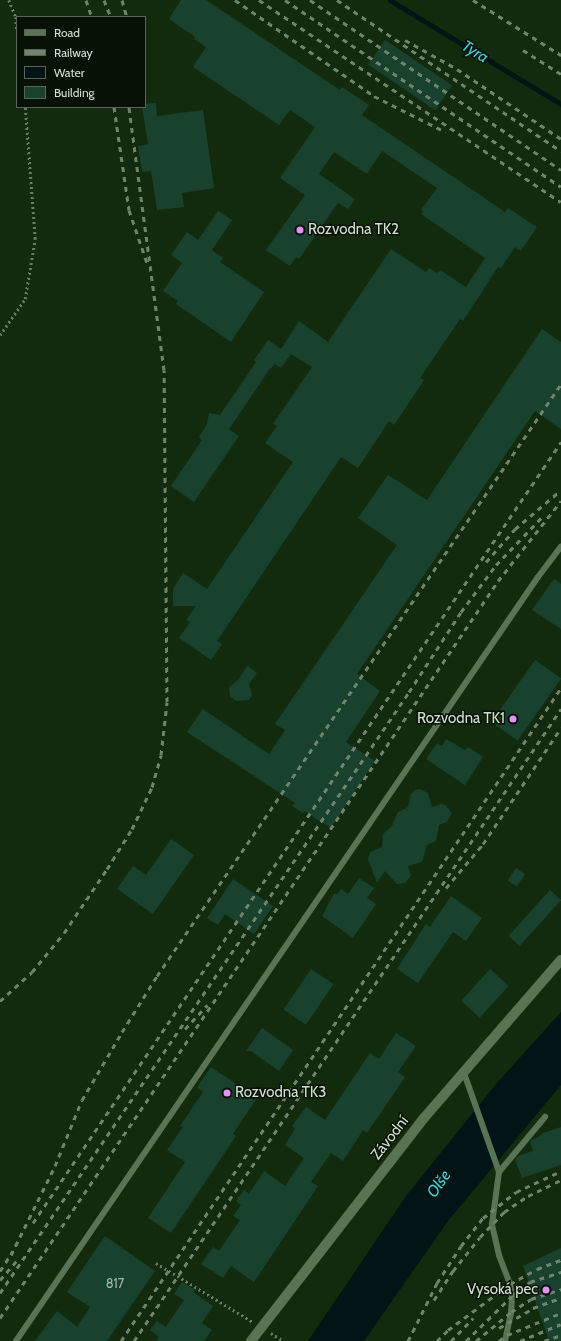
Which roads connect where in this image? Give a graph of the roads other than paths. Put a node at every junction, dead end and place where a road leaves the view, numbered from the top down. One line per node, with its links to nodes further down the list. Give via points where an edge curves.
1 (561, 547): 6 (lane)
2 (561, 960): 3 (street, Závodní)
3 (464, 1073): 5 (lane); 7 (street, Závodní, via 424,1118)
4 (545, 1117): 5 (lane)
5 (499, 1172): 8 (lane, via 492,1224 512,1296)
6 (16, 1341)
7 (251, 1341)
8 (506, 1341)

